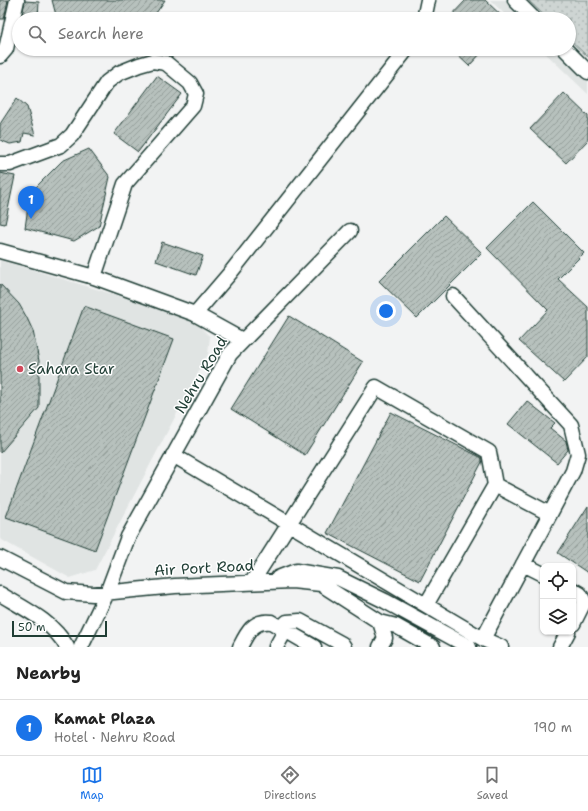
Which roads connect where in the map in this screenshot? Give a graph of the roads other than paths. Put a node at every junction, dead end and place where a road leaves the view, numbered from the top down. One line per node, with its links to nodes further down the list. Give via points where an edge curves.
1 (17, 0): 4 (street)
2 (428, 0): 5 (street)
3 (515, 0): 6 (street)
4 (14, 12)
5 (425, 12)
6 (527, 12)
7 (12, 22): 8 (street, via 6,49)
8 (0, 56)
9 (401, 56): 17 (street, via 236,266)
10 (572, 56): 11 (street)
11 (588, 72)
12 (0, 164): 15 (street, via 10,164 61,145 72,135 107,82 119,73 153,61 166,62 190,83 196,94 193,106 124,184)
13 (350, 231): 18 (street)
14 (0, 252): 15 (street, Nehru Road)
15 (94, 277): 17 (street, Nehru Road)
16 (453, 296): 20 (street, via 571,425)
17 (195, 314): 18 (street, Nehru Road)
18 (242, 340): 19 (street, Nehru Road, via 230,354)
19 (173, 455): 23 (street); 30 (street, Nehru Road, via 128,537)
20 (583, 459): 22 (street, via 572,471)
21 (495, 485): 22 (street); 23 (street, via 489,452 376,387); 32 (street)
22 (550, 514): 25 (street)
23 (289, 523): 27 (street); 32 (street)
24 (0, 558): 30 (street, Air Port Road, via 66,592)
25 (523, 564): 26 (street); 37 (street)
26 (540, 572)
27 (252, 582): 28 (street, Air Port Road); 30 (street, Air Port Road)
28 (268, 582): 34 (street, Air Port Road, via 321,584); 47 (street, via 296,571 338,578 385,600)
29 (576, 592): 33 (street, via 584,602)
30 (107, 593): 40 (street, Nehru Road)
31 (0, 594): 38 (street, via 40,617)
32 (426, 605): 37 (street)
33 (576, 618)
34 (380, 622): 39 (street, Air Port Road, via 396,626); 45 (street, via 385,638)
35 (283, 630): 41 (street, via 271,622 259,623 249,630); 42 (street); 43 (street); 44 (street, via 288,622 300,621)
36 (566, 635): 49 (street)
37 (482, 639): 48 (street)
38 (62, 644)
39 (419, 644): 46 (street, Air Port Road)
40 (81, 647)
41 (240, 647)
42 (276, 647)
43 (314, 647)
44 (344, 647)
45 (380, 647)
46 (433, 647)
47 (469, 647)
48 (501, 647)
49 (560, 647)

